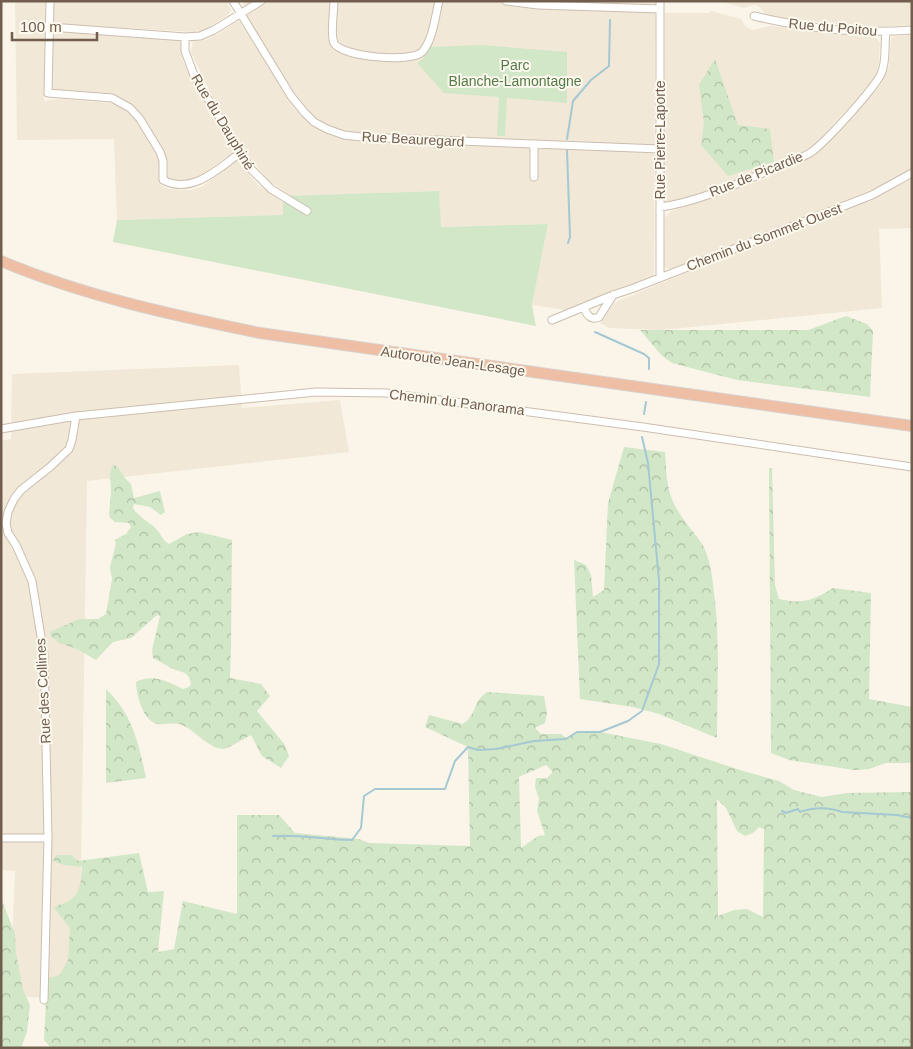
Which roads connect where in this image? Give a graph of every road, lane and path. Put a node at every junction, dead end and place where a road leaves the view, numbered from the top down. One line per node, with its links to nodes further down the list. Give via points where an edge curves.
1 (50, 1): 10 (street)
2 (233, 1): 8 (street, Rue Beauregard)
3 (261, 1): 8 (street)
4 (334, 1): 5 (street, via 333,38 340,50 406,58 419,54 425,48)
5 (439, 1)
6 (506, 1): 7 (street, via 538,5)
7 (660, 5): 15 (street, Rue Pierre-Laporte)
8 (240, 13): 13 (street, via 214,30 200,36); 14 (street, Rue Beauregard, via 297,104 327,129 361,137)
9 (754, 16): 12 (street, Rue du Poitou, via 786,24)
10 (50, 27): 13 (street); 16 (street, via 48,93 112,98 130,108 160,152 163,180 174,185 202,180)
11 (912, 30): 12 (street, Rue du Poitou)
12 (886, 32): 19 (street, Rue de Picardie, via 882,73 862,99 810,153 681,204)
13 (185, 37): 16 (street, Rue du Dauphiné, via 185,51 195,78)
14 (534, 144): 15 (street, Rue Beauregard); 18 (street)
15 (660, 149): 19 (street, Rue Pierre-Laporte)
16 (240, 153): 20 (street, Rue du Dauphiné, via 270,189)
17 (912, 172): 22 (street, Chemin du Sommet Ouest, via 872,194)
18 (534, 177)
19 (660, 207): 22 (street, Rue Pierre-Laporte)
20 (307, 211)
21 (1, 260): 27 (highway, Autoroute Jean-Lesage, via 75,288 157,312 260,333)
22 (660, 278): 23 (street, Chemin du Sommet Ouest)
23 (613, 295): 24 (street, Chemin du Sommet Ouest); 24 (street, via 599,317 592,319)
24 (584, 308): 25 (street, Chemin du Sommet Ouest)
25 (552, 320)
26 (76, 416): 28 (street, Chemin du Panorama); 29 (street, Chemin du Panorama, via 316,392 386,393); 30 (street, Rue des Collines, via 68,449 14,499 8,512)
27 (912, 426)
28 (1, 429)
29 (912, 467)
30 (5, 534): 32 (street, Rue des Collines, via 16,545 32,581 44,655)
31 (1, 838): 32 (street)
32 (48, 838): 33 (street, Rue des Collines)
33 (44, 1000)

